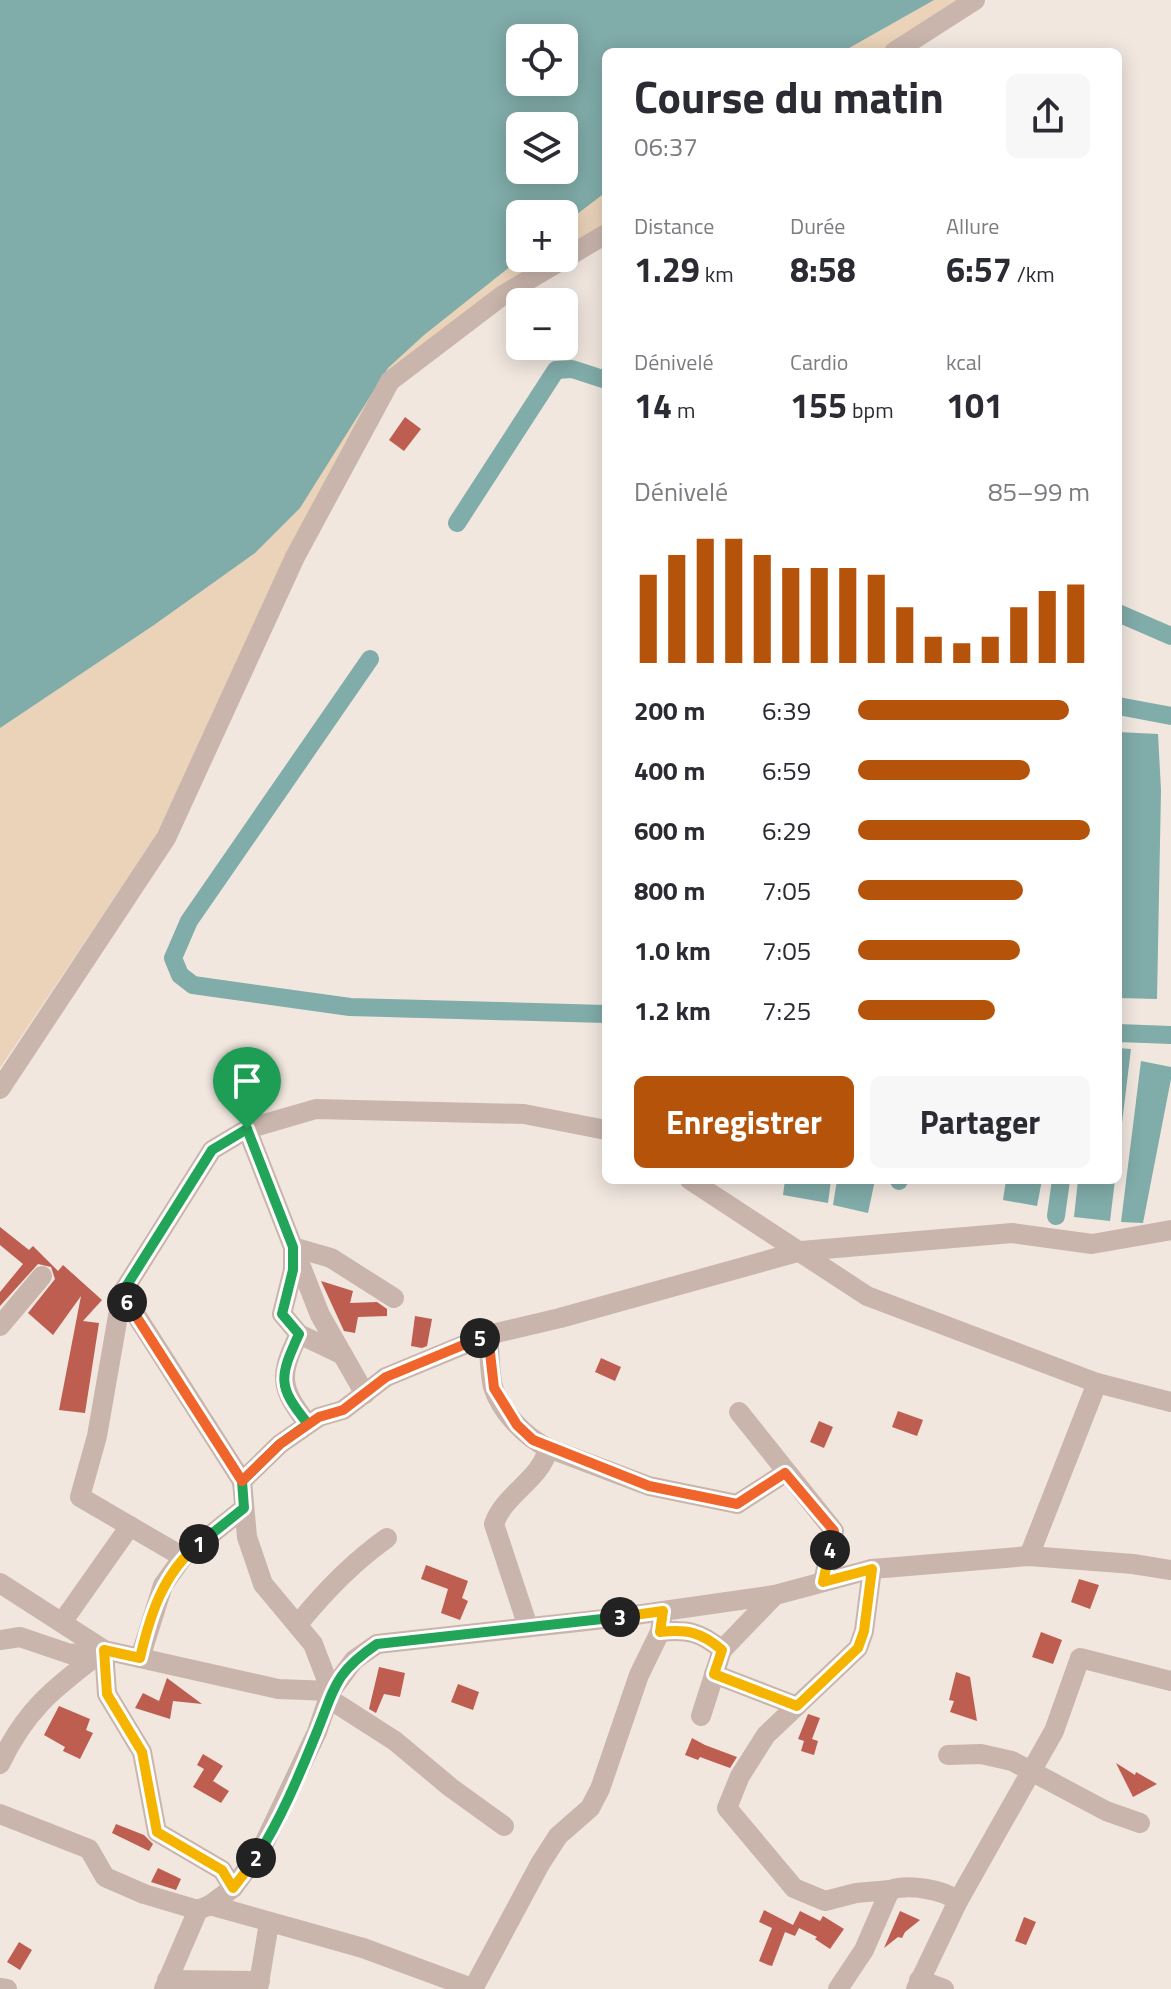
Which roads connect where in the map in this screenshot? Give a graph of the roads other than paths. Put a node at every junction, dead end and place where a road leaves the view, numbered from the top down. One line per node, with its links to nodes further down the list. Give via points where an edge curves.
1 (975, 0): 2 (street)
2 (900, 48)
3 (602, 236): 4 (street, via 503,295 390,381 295,557 166,838)
4 (0, 1089)
5 (247, 1129): 6 (street, via 316,1109 524,1114); 9 (street); 12 (street, via 212,1150)
6 (602, 1129)
7 (696, 1184): 10 (street)
8 (1171, 1230): 10 (street, via 1092,1244 1012,1233)
9 (293, 1247): 13 (street, via 331,1258); 15 (street, via 282,1314); 17 (street, via 320,1315)
10 (801, 1251): 16 (street); 18 (street, via 867,1296)
11 (42, 1276): 14 (street)
12 (122, 1293): 25 (street); 27 (street, via 97,1436 80,1497)
13 (394, 1298)
14 (0, 1326)
15 (299, 1334): 17 (street); 22 (street, via 285,1364 284,1388)
16 (488, 1335): 19 (street, via 386,1377); 23 (street, via 494,1388 517,1425)
17 (343, 1355): 19 (street)
18 (1097, 1383): 20 (street); 29 (street)
19 (365, 1394): 22 (street)
20 (1171, 1402)
21 (739, 1412): 24 (street)
22 (308, 1424): 25 (street)
23 (548, 1448): 24 (street, via 649,1486 737,1504); 39 (street, via 546,1461 498,1512 494,1524)
24 (785, 1473): 33 (street, via 834,1531)
25 (242, 1481): 26 (street)
26 (244, 1508): 30 (street); 38 (street, via 247,1537 263,1584)
27 (130, 1526): 30 (street); 37 (street)
28 (387, 1538): 38 (street, via 326,1591)
29 (1029, 1556): 31 (street); 32 (street)
30 (183, 1557): 44 (street, via 163,1585)
31 (872, 1569): 33 (street); 48 (street, via 858,1648)
32 (1171, 1570)
33 (823, 1582): 35 (street)
34 (0, 1583): 37 (street)
35 (775, 1595): 36 (street); 43 (street)
36 (663, 1611): 39 (street); 40 (street)
37 (63, 1621): 42 (street)
38 (299, 1623): 47 (street, via 313,1644)
39 (528, 1627): 47 (street, via 377,1644 354,1660)
40 (660, 1632): 43 (street, via 684,1629 704,1635); 66 (street, via 639,1675 600,1789 590,1808 558,1836)
41 (0, 1640): 42 (street, via 20,1637 70,1654)
42 (104, 1650): 44 (street); 51 (street, via 51,1690 16,1731); 56 (street, via 107,1694 142,1752 157,1832 222,1870)
43 (722, 1650): 45 (street)
44 (140, 1658): 47 (street, via 278,1689)
45 (714, 1674): 48 (street); 49 (street)
46 (1171, 1681): 52 (street, via 1080,1658 1054,1731)
47 (329, 1694): 55 (street); 56 (street, via 317,1732 261,1850)
48 (797, 1706): 57 (street, via 766,1735 727,1808 794,1888 825,1901)
49 (701, 1716)
50 (948, 1755): 52 (street, via 981,1754)
51 (0, 1764)
52 (1032, 1772): 54 (street); 58 (street)
53 (0, 1814): 59 (street, via 89,1849 105,1877 144,1894)
54 (1140, 1823)
55 (504, 1826)
56 (233, 1888): 59 (street)
57 (890, 1890): 58 (street, via 902,1886); 67 (street, via 864,1950)
58 (958, 1901): 63 (street)
59 (204, 1908): 60 (street); 61 (street)
60 (269, 1923): 62 (street); 66 (street, via 363,1948)
61 (166, 1985): 62 (street)
62 (259, 1985)
63 (917, 1985): 68 (street)
64 (0, 1988): 65 (street)
65 (7, 1989)
66 (473, 1989)
67 (838, 1989)
68 (944, 1989)

